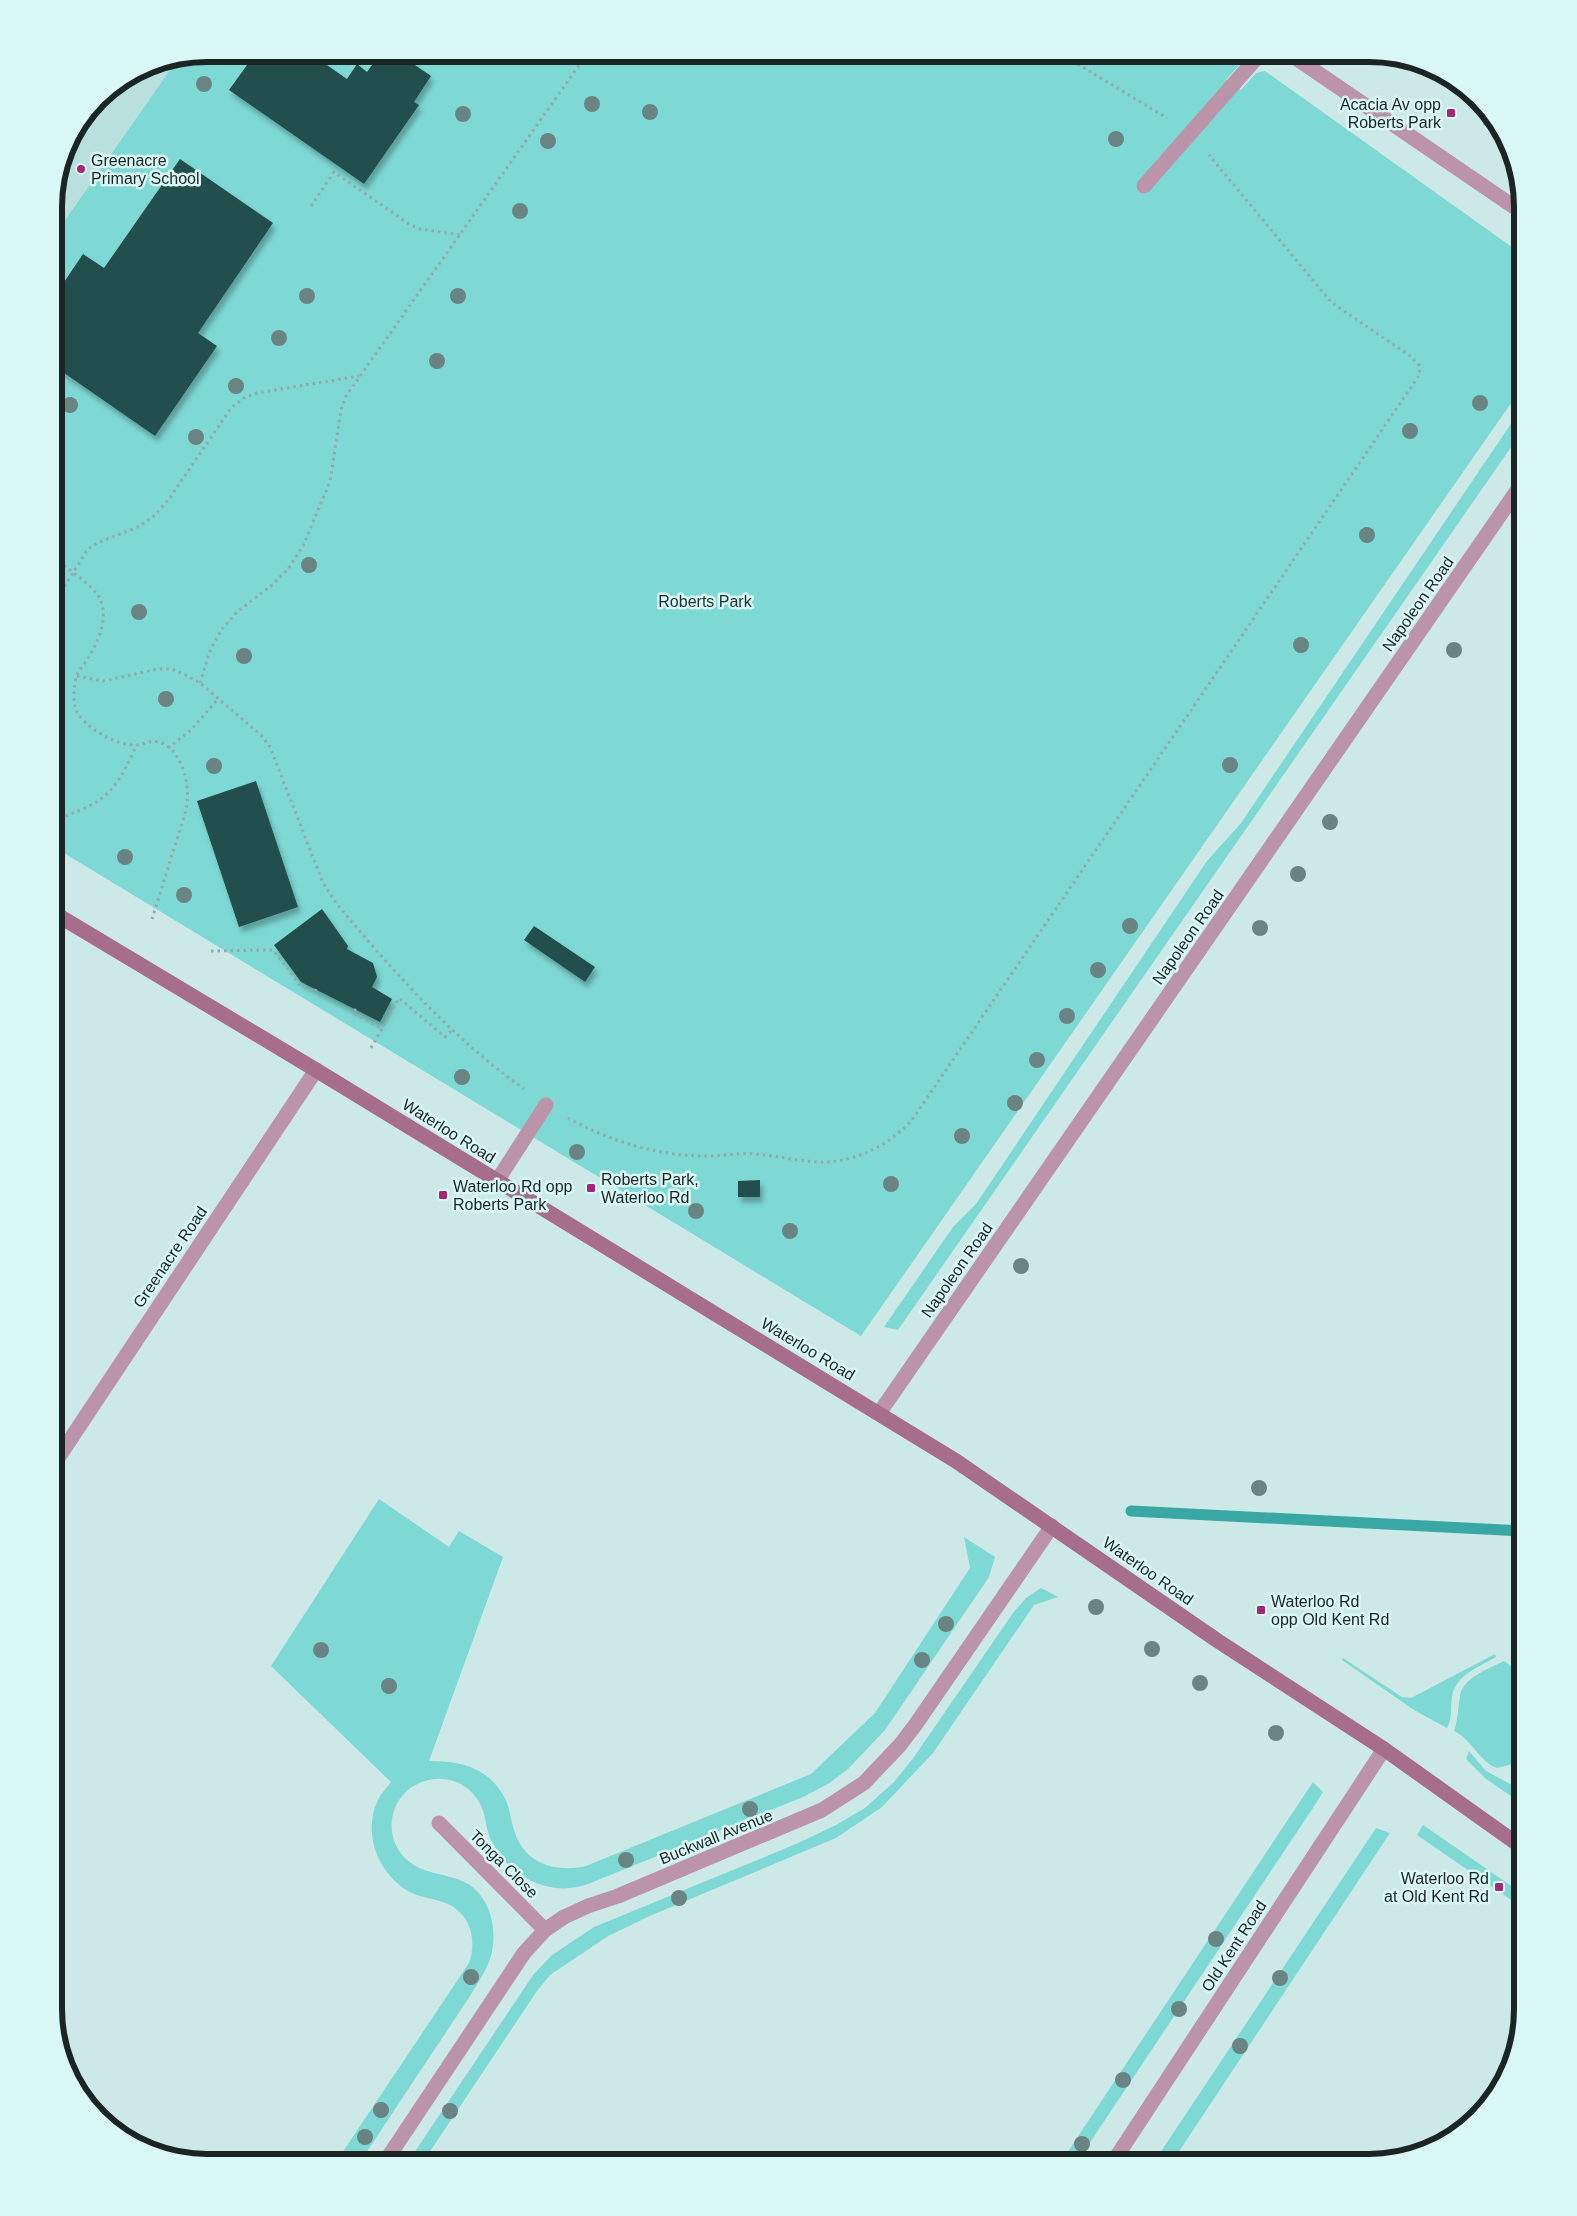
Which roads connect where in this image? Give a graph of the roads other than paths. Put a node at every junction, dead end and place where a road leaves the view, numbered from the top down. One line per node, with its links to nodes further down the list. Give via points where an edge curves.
1 (1252, 63): 3 (street)
2 (1303, 63): 4 (street)
3 (1144, 186)
4 (1514, 208)
5 (1514, 495): 10 (street, Napoleon Road)
6 (63, 917): 7 (main road, Waterloo Road)
7 (316, 1070): 9 (main road, Waterloo Road); 11 (street, Greenacre Road)
8 (546, 1105): 9 (street)
9 (497, 1182): 10 (main road, Waterloo Road)
10 (880, 1412): 12 (main road, Waterloo Road)
11 (62, 1452)
12 (1052, 1526): 13 (main road, Waterloo Road, via 1218,1641); 16 (street, Buckwall Avenue, via 916,1724 864,1783 799,1822 588,1906)
13 (1384, 1749): 15 (main road, Waterloo Road); 18 (street, Old Kent Road)
14 (439, 1823): 16 (street, Tonga Close)
15 (1514, 1842)
16 (545, 1930): 17 (street, Buckwall Avenue, via 508,1975)
17 (391, 2153)
18 (1118, 2154)

